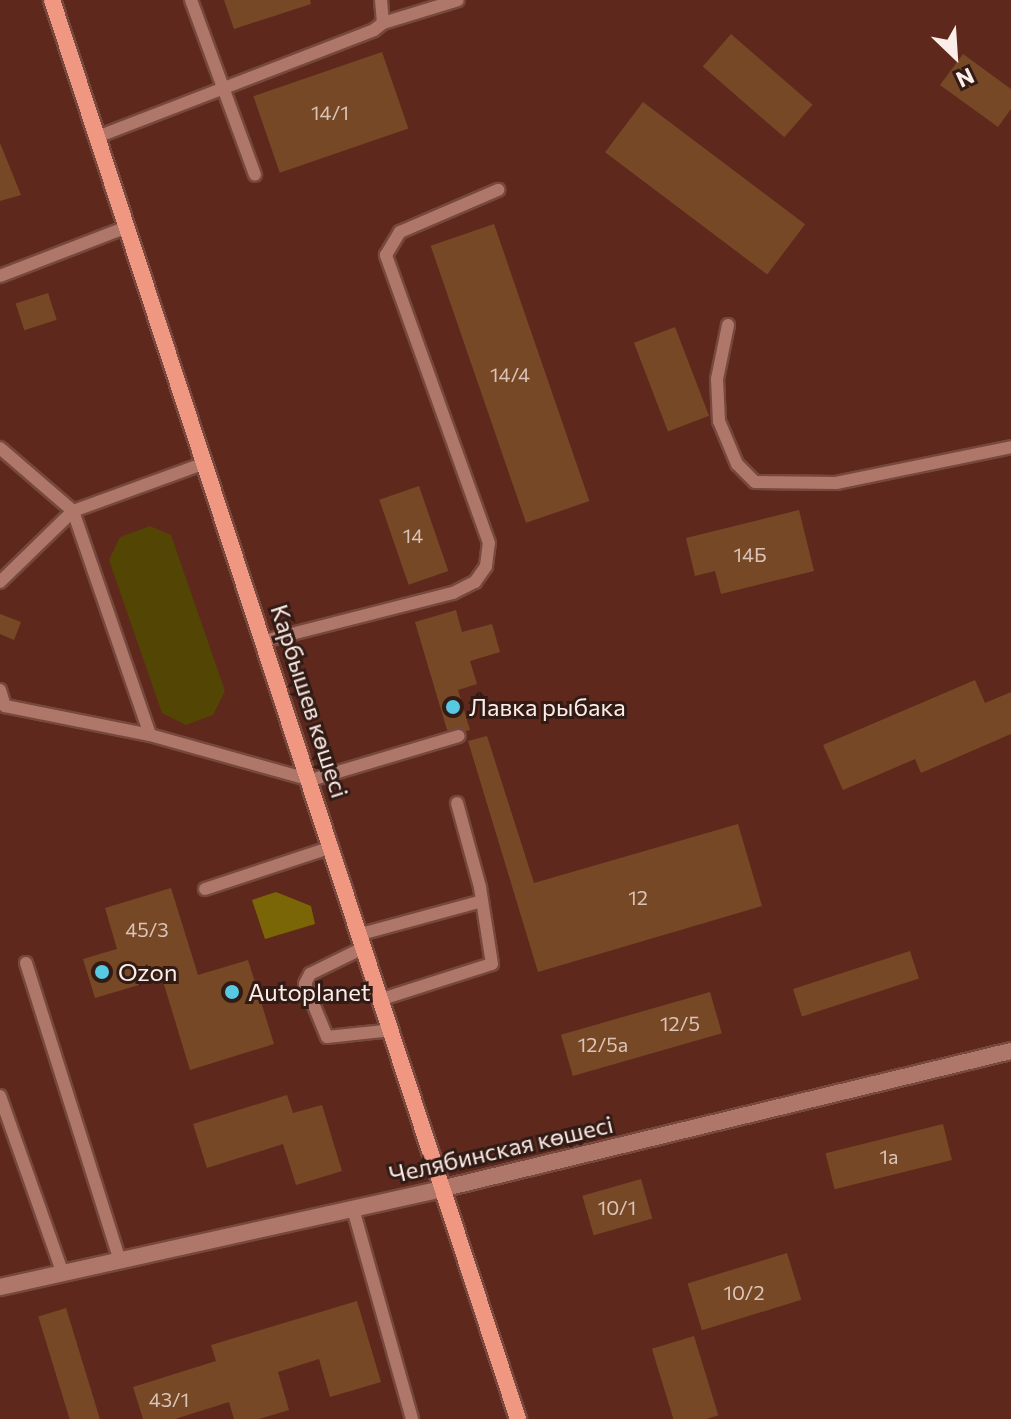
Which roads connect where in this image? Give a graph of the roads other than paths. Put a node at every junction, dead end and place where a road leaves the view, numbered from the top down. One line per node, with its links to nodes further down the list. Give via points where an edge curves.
1 (52, 0): 7 (main road, Карбышев көшесі)
2 (191, 0): 6 (lane)
3 (381, 0): 5 (lane)
4 (458, 0): 5 (lane)
5 (383, 23): 6 (lane)
6 (223, 89): 7 (lane); 8 (lane)
7 (97, 137): 10 (main road, Карбышев көшесі)
8 (255, 175)
9 (498, 190): 18 (lane, via 400,232 386,255 489,543 486,566 475,582 453,593)
10 (127, 227): 11 (lane); 15 (main road, Карбышев көшесі)
11 (0, 276)
12 (728, 325): 13 (lane, via 717,379 719,421 737,464 755,482 836,483)
13 (1011, 447)
14 (0, 448): 16 (lane)
15 (205, 463): 16 (lane); 18 (main road, Карбышев көшесі)
16 (73, 511): 17 (lane); 20 (lane)
17 (0, 582)
18 (264, 641): 22 (main road, Карбышев көшесі)
19 (0, 690): 20 (lane, via 5,706)
20 (150, 735): 22 (lane)
21 (459, 736): 22 (lane)
22 (311, 780): 24 (main road, Карбышев көшесі)
23 (457, 803): 26 (lane, via 480,887)
24 (332, 847): 25 (lane); 27 (main road, Карбышев көшесі)
25 (205, 889)
26 (479, 902): 27 (lane); 29 (lane, via 492,964)
27 (363, 940): 29 (main road, Карбышев көшесі); 30 (lane, via 310,974 305,984 327,1037)
28 (26, 963): 35 (lane)
29 (382, 999): 30 (main road, Карбышев көшесі)
30 (392, 1030): 33 (main road, Карбышев көшесі)
31 (1011, 1051): 33 (street, Челябинская көшесі)
32 (0, 1096): 36 (lane)
33 (445, 1188): 34 (street, Челябинская көшесі); 39 (main road, Карбышев көшесі)
34 (353, 1209): 35 (street, Челябинская көшесі); 38 (lane)
35 (120, 1261): 36 (street, Челябинская көшесі)
36 (63, 1274): 37 (street, Челябинская көшесі)
37 (0, 1287)
38 (412, 1419)
39 (518, 1419)

